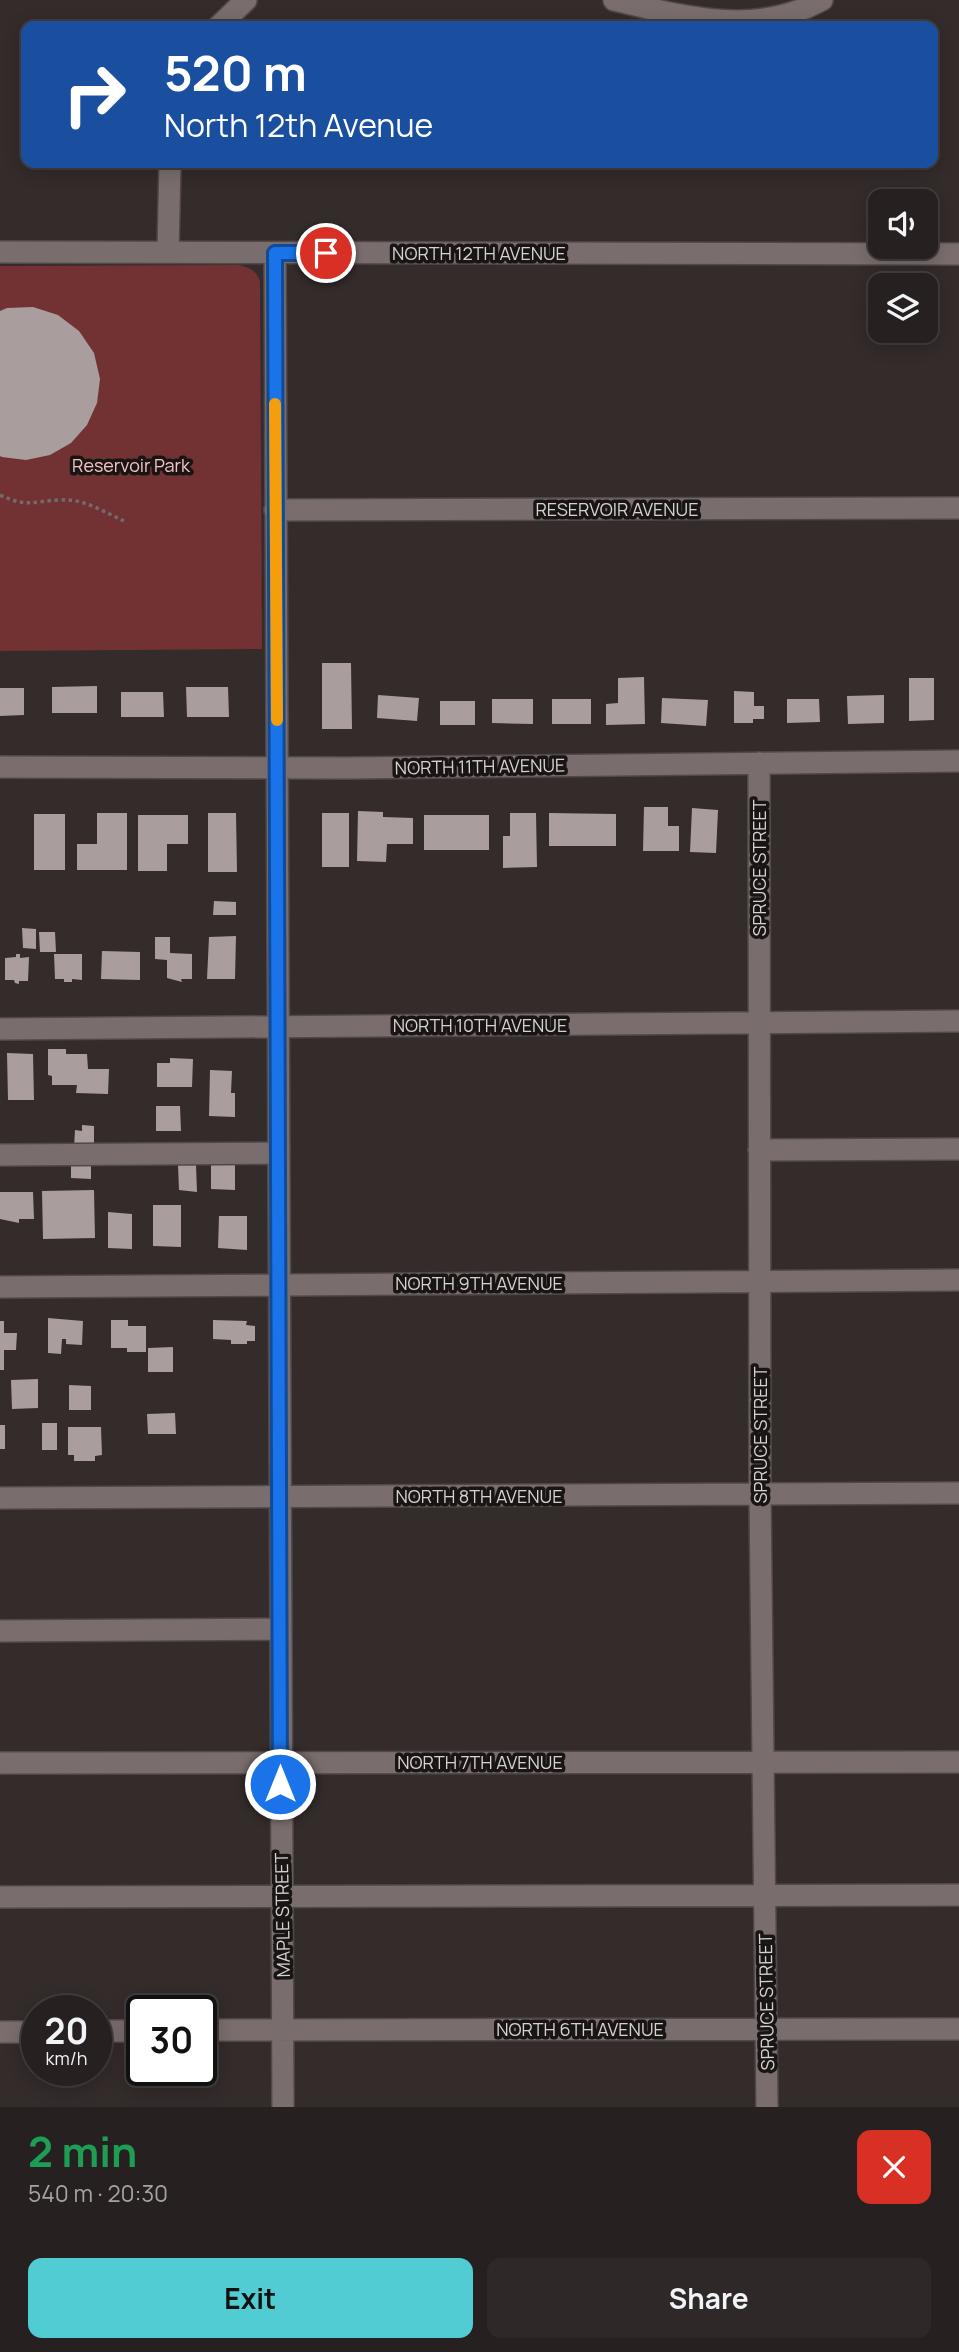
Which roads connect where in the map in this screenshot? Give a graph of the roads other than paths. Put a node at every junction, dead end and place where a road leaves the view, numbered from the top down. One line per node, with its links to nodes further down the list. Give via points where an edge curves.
1 (246, 0): 4 (street)
2 (614, 0): 5 (street)
3 (822, 0): 6 (street)
4 (224, 21)
5 (714, 21)
6 (756, 21)
7 (170, 168): 9 (street)
8 (0, 252): 9 (street, NORTH 12TH AVENUE)
9 (168, 253): 10 (street, NORTH 12TH AVENUE)
10 (275, 253): 11 (street, NORTH 12TH AVENUE); 13 (street, MAPLE STREET)
11 (959, 254)
12 (959, 509): 13 (street, RESERVOIR AVENUE)
13 (275, 510): 17 (street, MAPLE STREET)
14 (959, 761): 15 (street, NORTH 11TH AVENUE)
15 (759, 763): 17 (street, NORTH 11TH AVENUE); 19 (street, SPRUCE STREET)
16 (0, 767): 17 (street, NORTH 11TH AVENUE)
17 (277, 767): 20 (street, MAPLE STREET)
18 (959, 1021): 19 (street, NORTH 10TH AVENUE)
19 (759, 1024): 20 (street, NORTH 10TH AVENUE); 23 (street, SPRUCE STREET)
20 (279, 1027): 21 (street, NORTH 10TH AVENUE); 24 (street, MAPLE STREET)
21 (0, 1029)
22 (959, 1149): 23 (street)
23 (759, 1150): 27 (street, SPRUCE STREET)
24 (279, 1153): 25 (street); 28 (street, MAPLE STREET)
25 (0, 1155)
26 (959, 1280): 27 (street, NORTH 9TH AVENUE)
27 (759, 1281): 28 (street, NORTH 9TH AVENUE); 31 (street, SPRUCE STREET)
28 (280, 1284): 29 (street, NORTH 9TH AVENUE); 32 (street, MAPLE STREET)
29 (0, 1287)
30 (959, 1493): 31 (street, NORTH 8TH AVENUE)
31 (760, 1494): 32 (street, NORTH 8TH AVENUE); 39 (street, SPRUCE STREET)
32 (279, 1497): 33 (street, NORTH 8TH AVENUE); 34 (street, MAPLE STREET)
33 (0, 1498)
34 (280, 1629): 35 (street); 36 (street, MAPLE STREET)
35 (0, 1631)
36 (280, 1762): 38 (street, NORTH 7TH AVENUE); 39 (street, NORTH 7TH AVENUE); 43 (street, MAPLE STREET)
37 (959, 1762): 39 (street, NORTH 7TH AVENUE)
38 (0, 1763)
39 (763, 1763): 41 (street, SPRUCE STREET)
40 (959, 1895): 41 (street)
41 (765, 1896): 43 (street); 44 (street, SPRUCE STREET)
42 (0, 1897): 43 (street)
43 (282, 1897): 46 (street, MAPLE STREET)
44 (766, 2029): 45 (street, NORTH 6TH AVENUE); 46 (street, NORTH 6TH AVENUE); 51 (street, SPRUCE STREET)
45 (959, 2029)
46 (283, 2030): 47 (street, NORTH 6TH AVENUE); 50 (street, MAPLE STREET)
47 (217, 2031)
48 (0, 2032): 49 (street)
49 (21, 2032)
50 (283, 2107)
51 (767, 2107)

